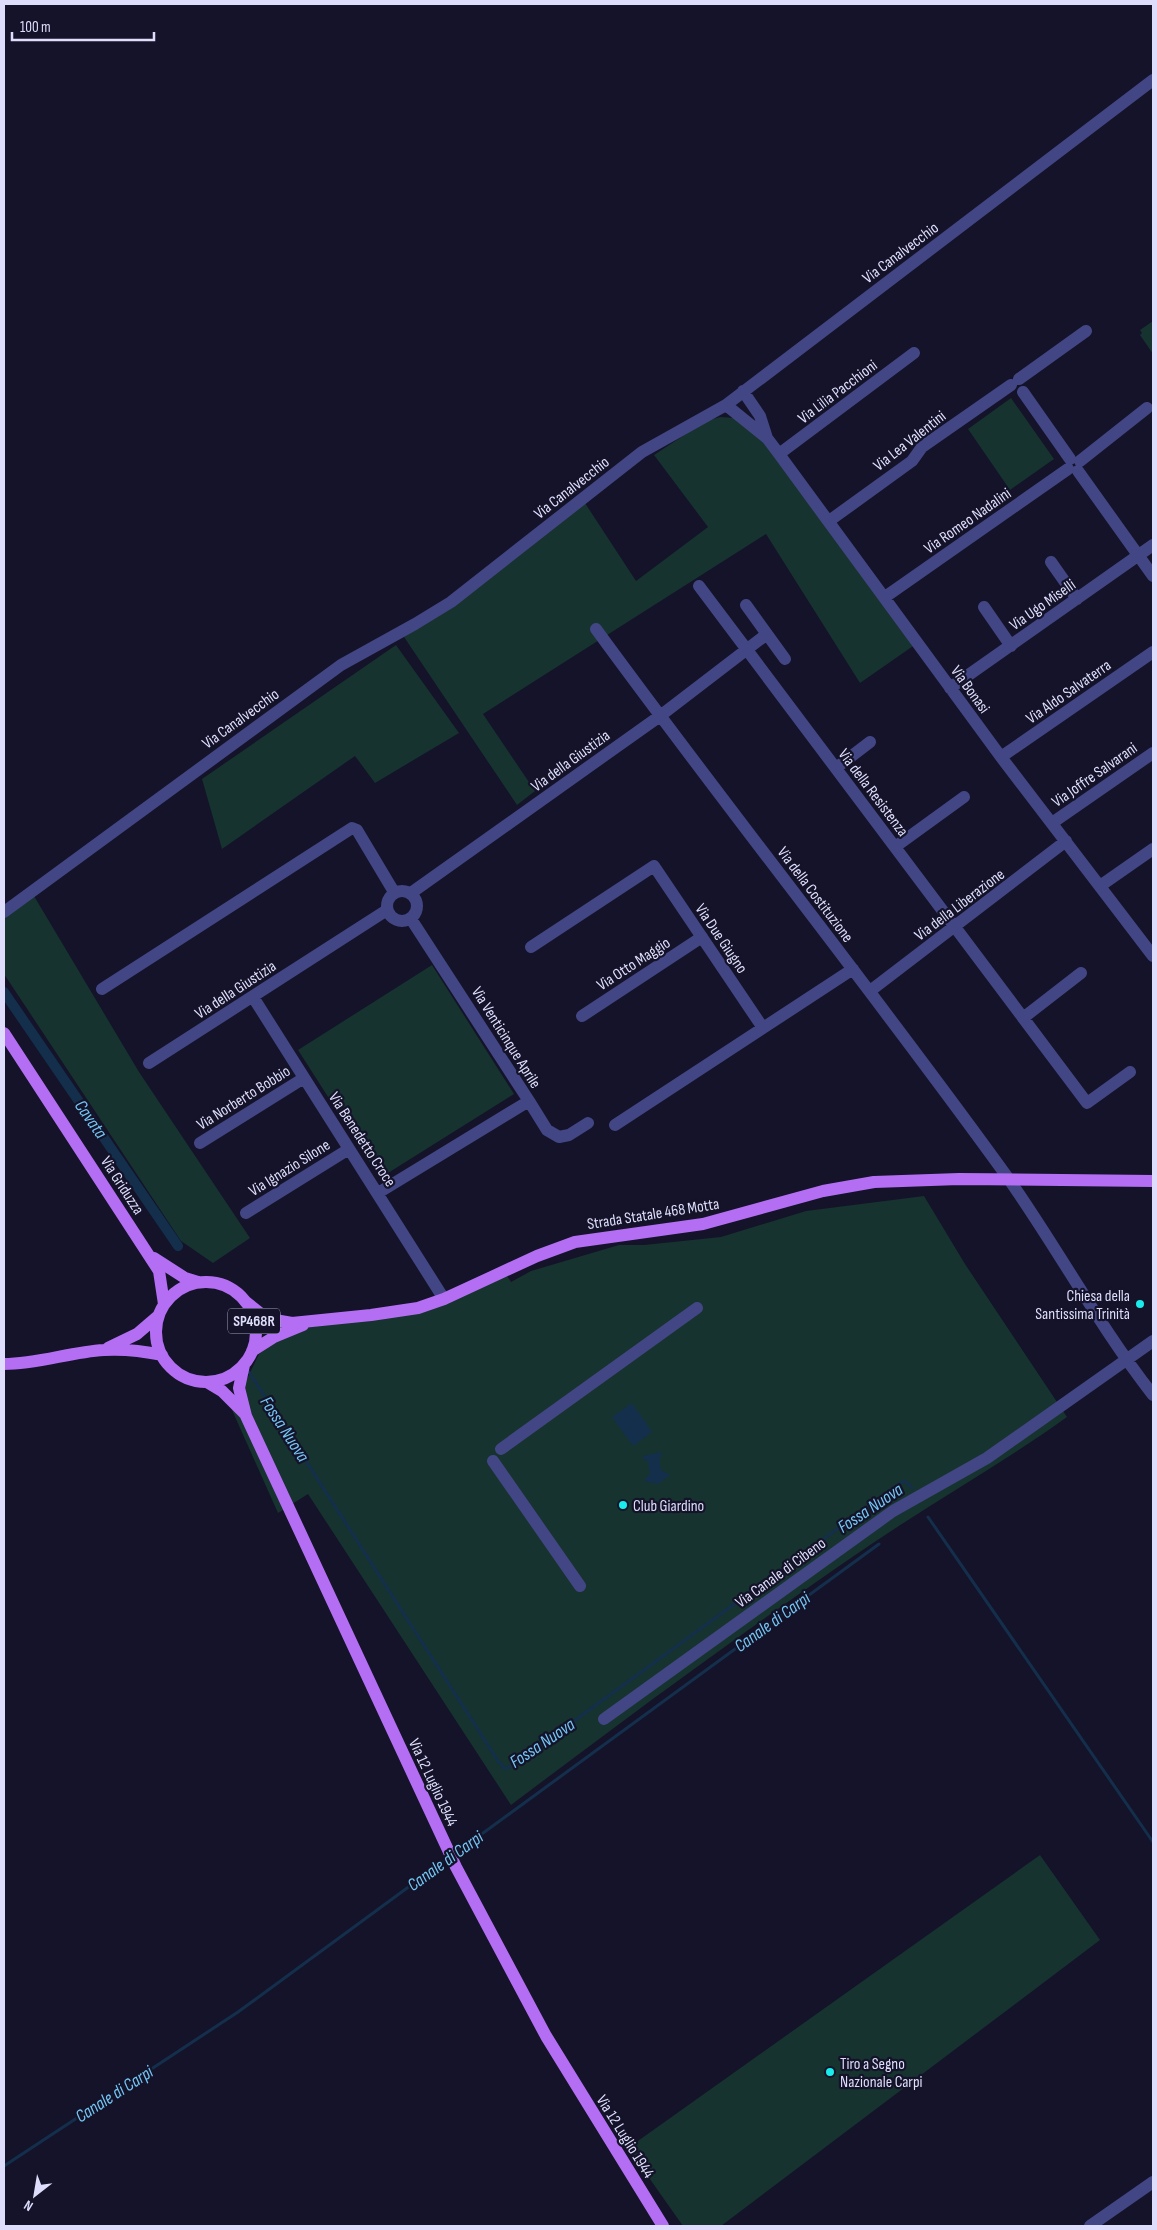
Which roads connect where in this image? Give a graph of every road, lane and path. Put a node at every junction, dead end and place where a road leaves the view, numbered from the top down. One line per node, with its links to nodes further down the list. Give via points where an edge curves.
1 (1153, 80): 5 (street, Via Canalvecchio)
2 (1086, 331): 4 (street, Via Lea Valentini)
3 (914, 353): 9 (street, Via Lilia Pacchioni)
4 (1015, 382): 10 (street, via 1016,393 1023,392); 11 (street, Via Lea Valentini, via 922,447 912,461)
5 (743, 391): 6 (street, Via Canalvecchio); 8 (street, Via Bonasi, via 760,416)
6 (726, 405): 8 (street, Via Bonasi); 42 (street, Via Canalvecchio, via 642,452 451,602 341,665)
7 (1147, 408): 10 (street, Via Romeo Nadalini)
8 (767, 438): 9 (street, Via Bonasi)
9 (779, 454): 11 (street, Via Bonasi)
10 (1074, 465): 13 (street); 17 (street, Via Romeo Nadalini)
11 (828, 520): 17 (street, Via Bonasi)
12 (1153, 545): 13 (street, Via Ugo Miselli)
13 (1139, 555): 15 (street); 18 (street, Via Ugo Miselli)
14 (1051, 562): 18 (street)
15 (1153, 576)
16 (699, 586): 24 (street, Via della Resistenza)
17 (885, 598): 27 (street, Via Bonasi)
18 (1078, 599): 23 (street, Via Ugo Miselli)
19 (746, 605): 22 (street)
20 (984, 607): 23 (street)
21 (596, 629): 28 (street, Via della Costituzione)
22 (767, 634): 24 (street, Via della Giustizia); 26 (street)
23 (1011, 646): 27 (street, Via Ugo Miselli)
24 (744, 650): 28 (street, Via della Giustizia); 32 (street, Via della Resistenza)
25 (1153, 652): 31 (street, Via Aldo Salvaterra)
26 (785, 659)
27 (950, 688): 31 (street, Via Bonasi)
28 (660, 716): 40 (street, Via della Giustizia); 48 (street, Via della Costituzione)
29 (870, 742): 32 (street)
30 (1153, 752): 34 (street, Via Joffre Salvarani)
31 (1001, 757): 34 (street, Via Bonasi)
32 (836, 768): 36 (street, Via della Resistenza)
33 (964, 797): 36 (street)
34 (1052, 823): 35 (street, Via Bonasi)
35 (1066, 842): 38 (street, Via Bonasi); 44 (street, Via della Liberazione)
36 (895, 847): 44 (street, Via della Resistenza)
37 (1153, 849): 38 (street)
38 (1100, 886): 47 (street, Via Bonasi)
39 (394, 892): 40 (street); 41 (street, via 387,903); 50 (street, via 357,830 352,828)
40 (411, 893): 43 (street, via 417,909)
41 (387, 910): 43 (street, via 397,920); 52 (street, Via della Giustizia)
42 (4, 912)
43 (410, 919): 60 (street, Via Venticinque Aprile)
44 (955, 928): 51 (street, Via della Liberazione); 54 (street, Via della Resistenza)
45 (702, 937): 46 (street, Via Due Giugno, via 654,866); 53 (street, Via Otto Maggio); 55 (street, Via Due Giugno)
46 (531, 947)
47 (1153, 956)
48 (853, 969): 51 (street, Via della Costituzione); 55 (street)
49 (1081, 973): 54 (street)
50 (102, 989)
51 (870, 991): 65 (street, Via della Costituzione)
52 (252, 997): 57 (street, Via della Giustizia); 59 (street, Via Benedetto Croce)
53 (582, 1016)
54 (1023, 1018): 58 (street, Via della Resistenza, via 1087,1103)
55 (763, 1028): 62 (street)
56 (4, 1033): 69 (main road, Via Griduzza)
57 (149, 1063)
58 (1130, 1072)
59 (304, 1078): 63 (street, Via Norberto Bobbio); 64 (street, Via Benedetto Croce)
60 (529, 1101): 61 (street, via 547,1130 558,1137 569,1135); 67 (street, Via Venticinque Aprile)
61 (588, 1122)
62 (615, 1125)
63 (200, 1143)
64 (349, 1149): 67 (street, Via Benedetto Croce); 68 (street, Via Ignazio Silone)
65 (1009, 1180): 66 (main road, Strada Statale 468 Motta); 71 (main road, Strada Statale 468 Motta, via 914,1179 848,1186 703,1224 590,1239 538,1256); 81 (street, Via della Costituzione)
66 (1153, 1181)
67 (378, 1193): 71 (street, Via Benedetto Croce)
68 (246, 1213)
69 (150, 1255): 70 (main road, Via Griduzza, via 185,1278); 73 (main road, Via Griduzza, via 159,1271)
70 (198, 1282): 72 (main road, SP468R, via 224,1285); 73 (main road, via 185,1286)
71 (444, 1299): 76 (main road, Strada Statale 468 Motta, via 418,1308)
72 (246, 1302): 76 (main road, via 275,1320); 79 (main road, SP468R, via 256,1326)
73 (164, 1304): 75 (main road)
74 (697, 1308): 87 (street)
75 (158, 1316): 78 (main road, via 138,1334); 80 (main road, via 157,1343)
76 (313, 1322): 79 (main road, via 274,1337)
77 (1153, 1340): 81 (street, Via Canale di Cibeno)
78 (103, 1350): 80 (main road, via 138,1350); 82 (main road, via 25,1364)
79 (252, 1351): 83 (main road, SP468R)
80 (162, 1355): 84 (main road, via 181,1375)
81 (1126, 1361): 85 (street, Via della Costituzione); 90 (street, Via Canale di Cibeno, via 987,1458 893,1512)
82 (4, 1364)
83 (244, 1364): 84 (main road, SP468R, via 228,1377); 86 (main road, via 239,1388)
84 (207, 1382): 86 (main road, via 222,1391)
85 (1153, 1395)
86 (246, 1416): 92 (main road, Via 12 Luglio 1944, via 456,1867 546,2036)
87 (502, 1449)
88 (493, 1461): 89 (street)
89 (580, 1586)
90 (604, 1720)
91 (1153, 2182): 93 (street)
92 (663, 2226)
93 (1090, 2226)

